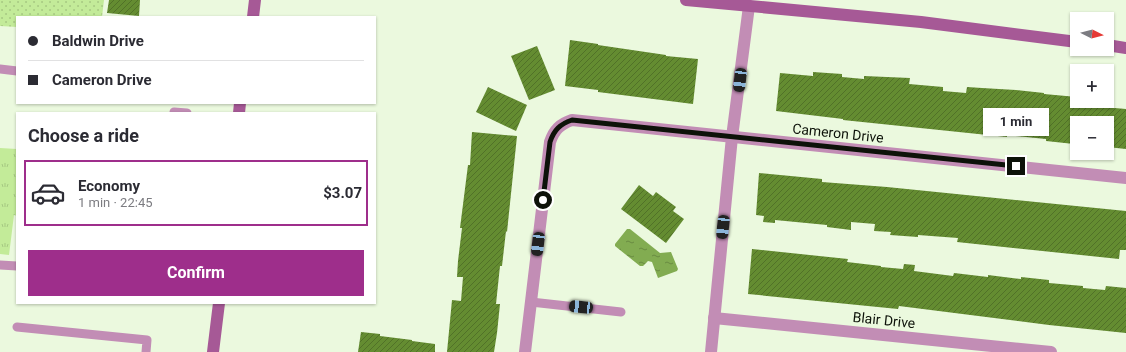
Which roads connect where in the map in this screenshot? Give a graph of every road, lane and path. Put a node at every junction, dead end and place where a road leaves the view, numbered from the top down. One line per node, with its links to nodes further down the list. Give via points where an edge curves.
1 (255, 0): 4 (street)
2 (686, 0): 3 (street)
3 (749, 3): 5 (street); 10 (street)
4 (253, 16)
5 (1070, 41)
6 (1114, 46): 7 (street)
7 (1126, 48)
8 (0, 69): 9 (lane)
9 (16, 71)
10 (732, 137): 11 (street, Cameron Drive); 14 (street, Cameron Drive, via 572,120 561,125 550,142); 17 (street)
11 (1126, 178)
12 (0, 265): 13 (lane)
13 (16, 266)
14 (531, 302): 16 (lane); 21 (street)
15 (218, 304): 20 (street)
16 (621, 312)
17 (714, 318): 22 (street); 23 (street, Blair Drive)
18 (18, 327): 19 (lane, via 147,340)
19 (146, 352)
20 (213, 352)
21 (526, 352)
22 (711, 352)
23 (1051, 352)

